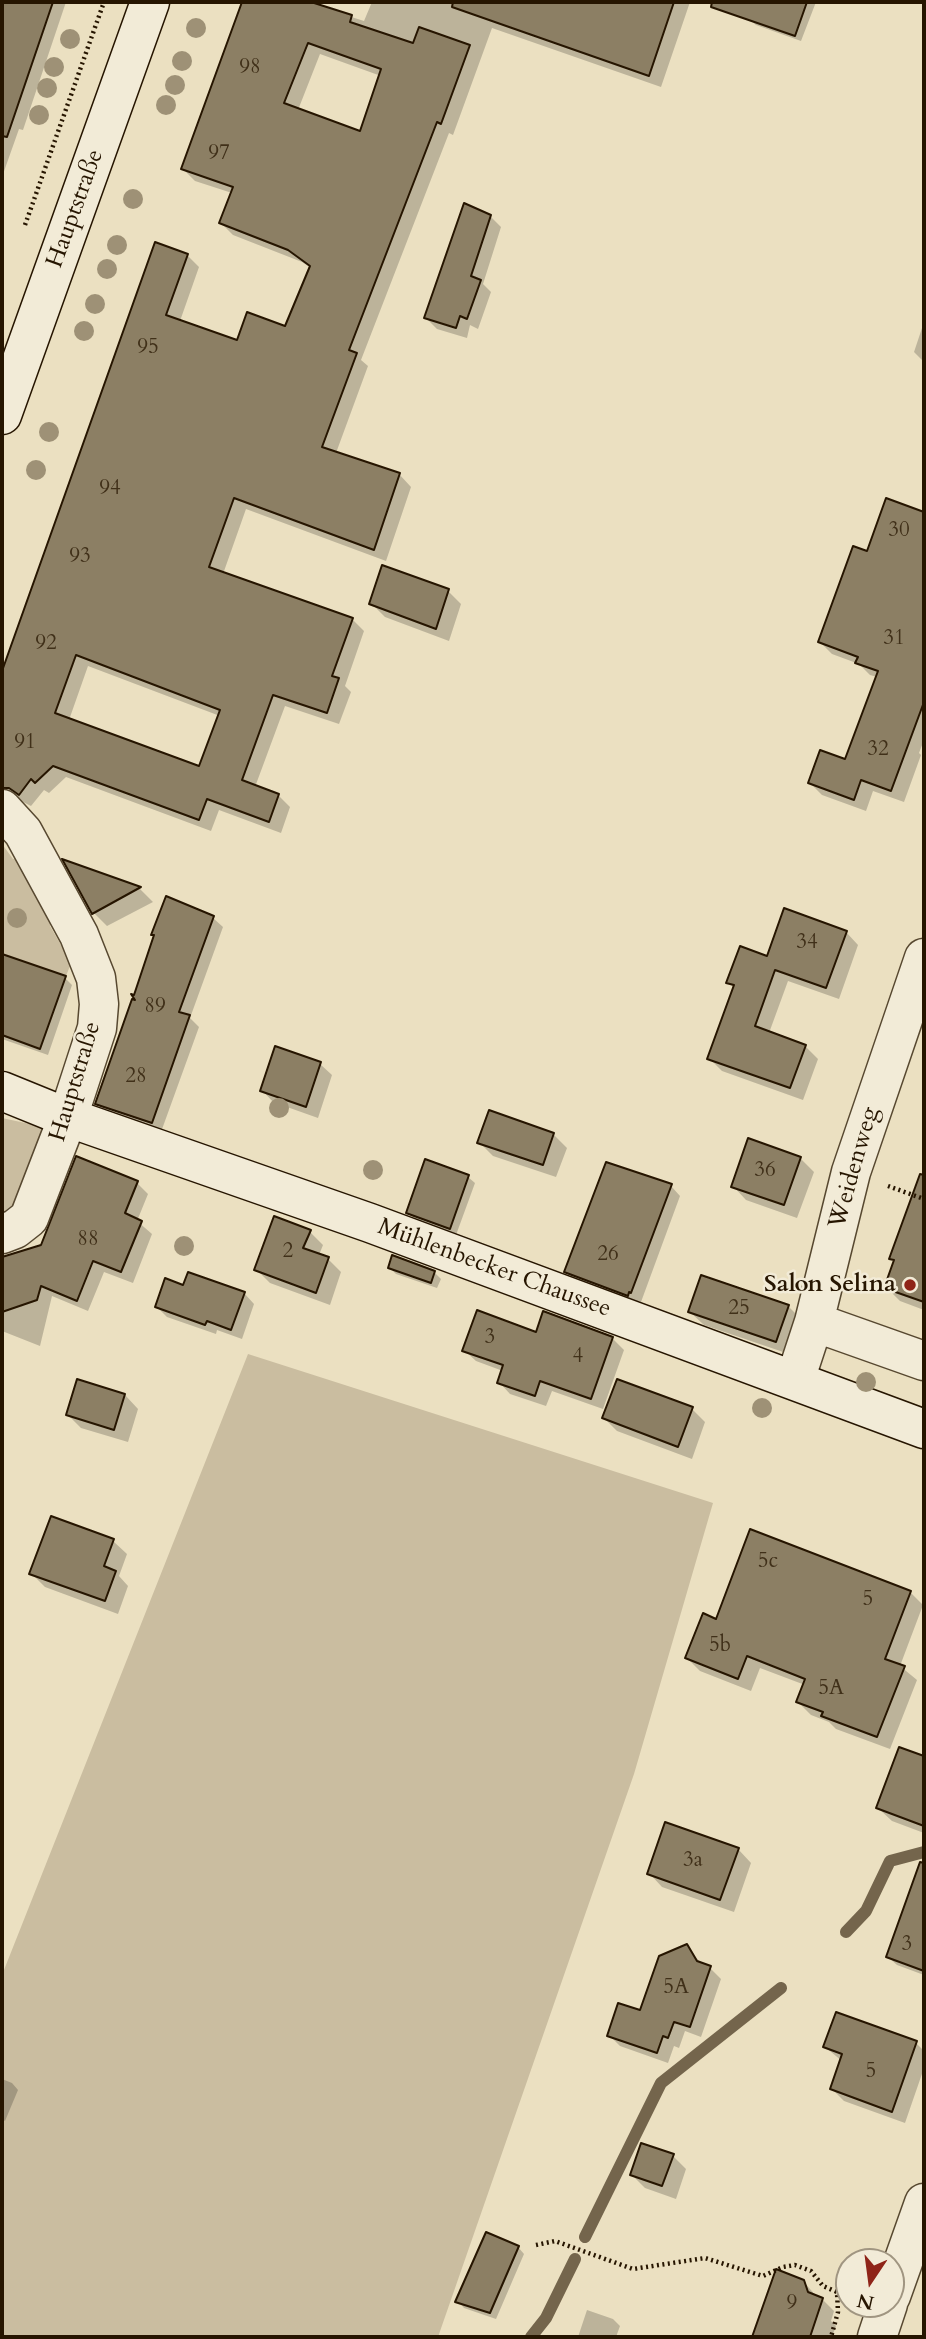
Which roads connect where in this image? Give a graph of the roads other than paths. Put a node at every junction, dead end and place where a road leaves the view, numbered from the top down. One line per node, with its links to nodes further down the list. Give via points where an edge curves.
1 (150, 2): 2 (main road, Hauptstraße)
2 (2, 415)
3 (2, 809): 7 (main road, Hauptstraße, via 23,832 79,935 96,978 97,1028)
4 (924, 958): 9 (main road, Weidenweg, via 851,1172)
5 (2, 1091): 7 (main road, Mühlenbecker Chaussee)
6 (2, 1107): 7 (main road, Mühlenbecker Chaussee)
7 (64, 1116): 8 (main road, Hauptstraße, via 29,1218); 11 (main road, Mühlenbecker Chaussee)
8 (2, 1234)
9 (814, 1322): 10 (main road); 11 (main road, Weidenweg)
10 (924, 1361)
11 (795, 1380): 12 (main road, Mühlenbecker Chaussee)
12 (924, 1429)
13 (924, 2203): 14 (main road)
14 (905, 2257)
15 (883, 2318): 16 (main road)
16 (877, 2337)

